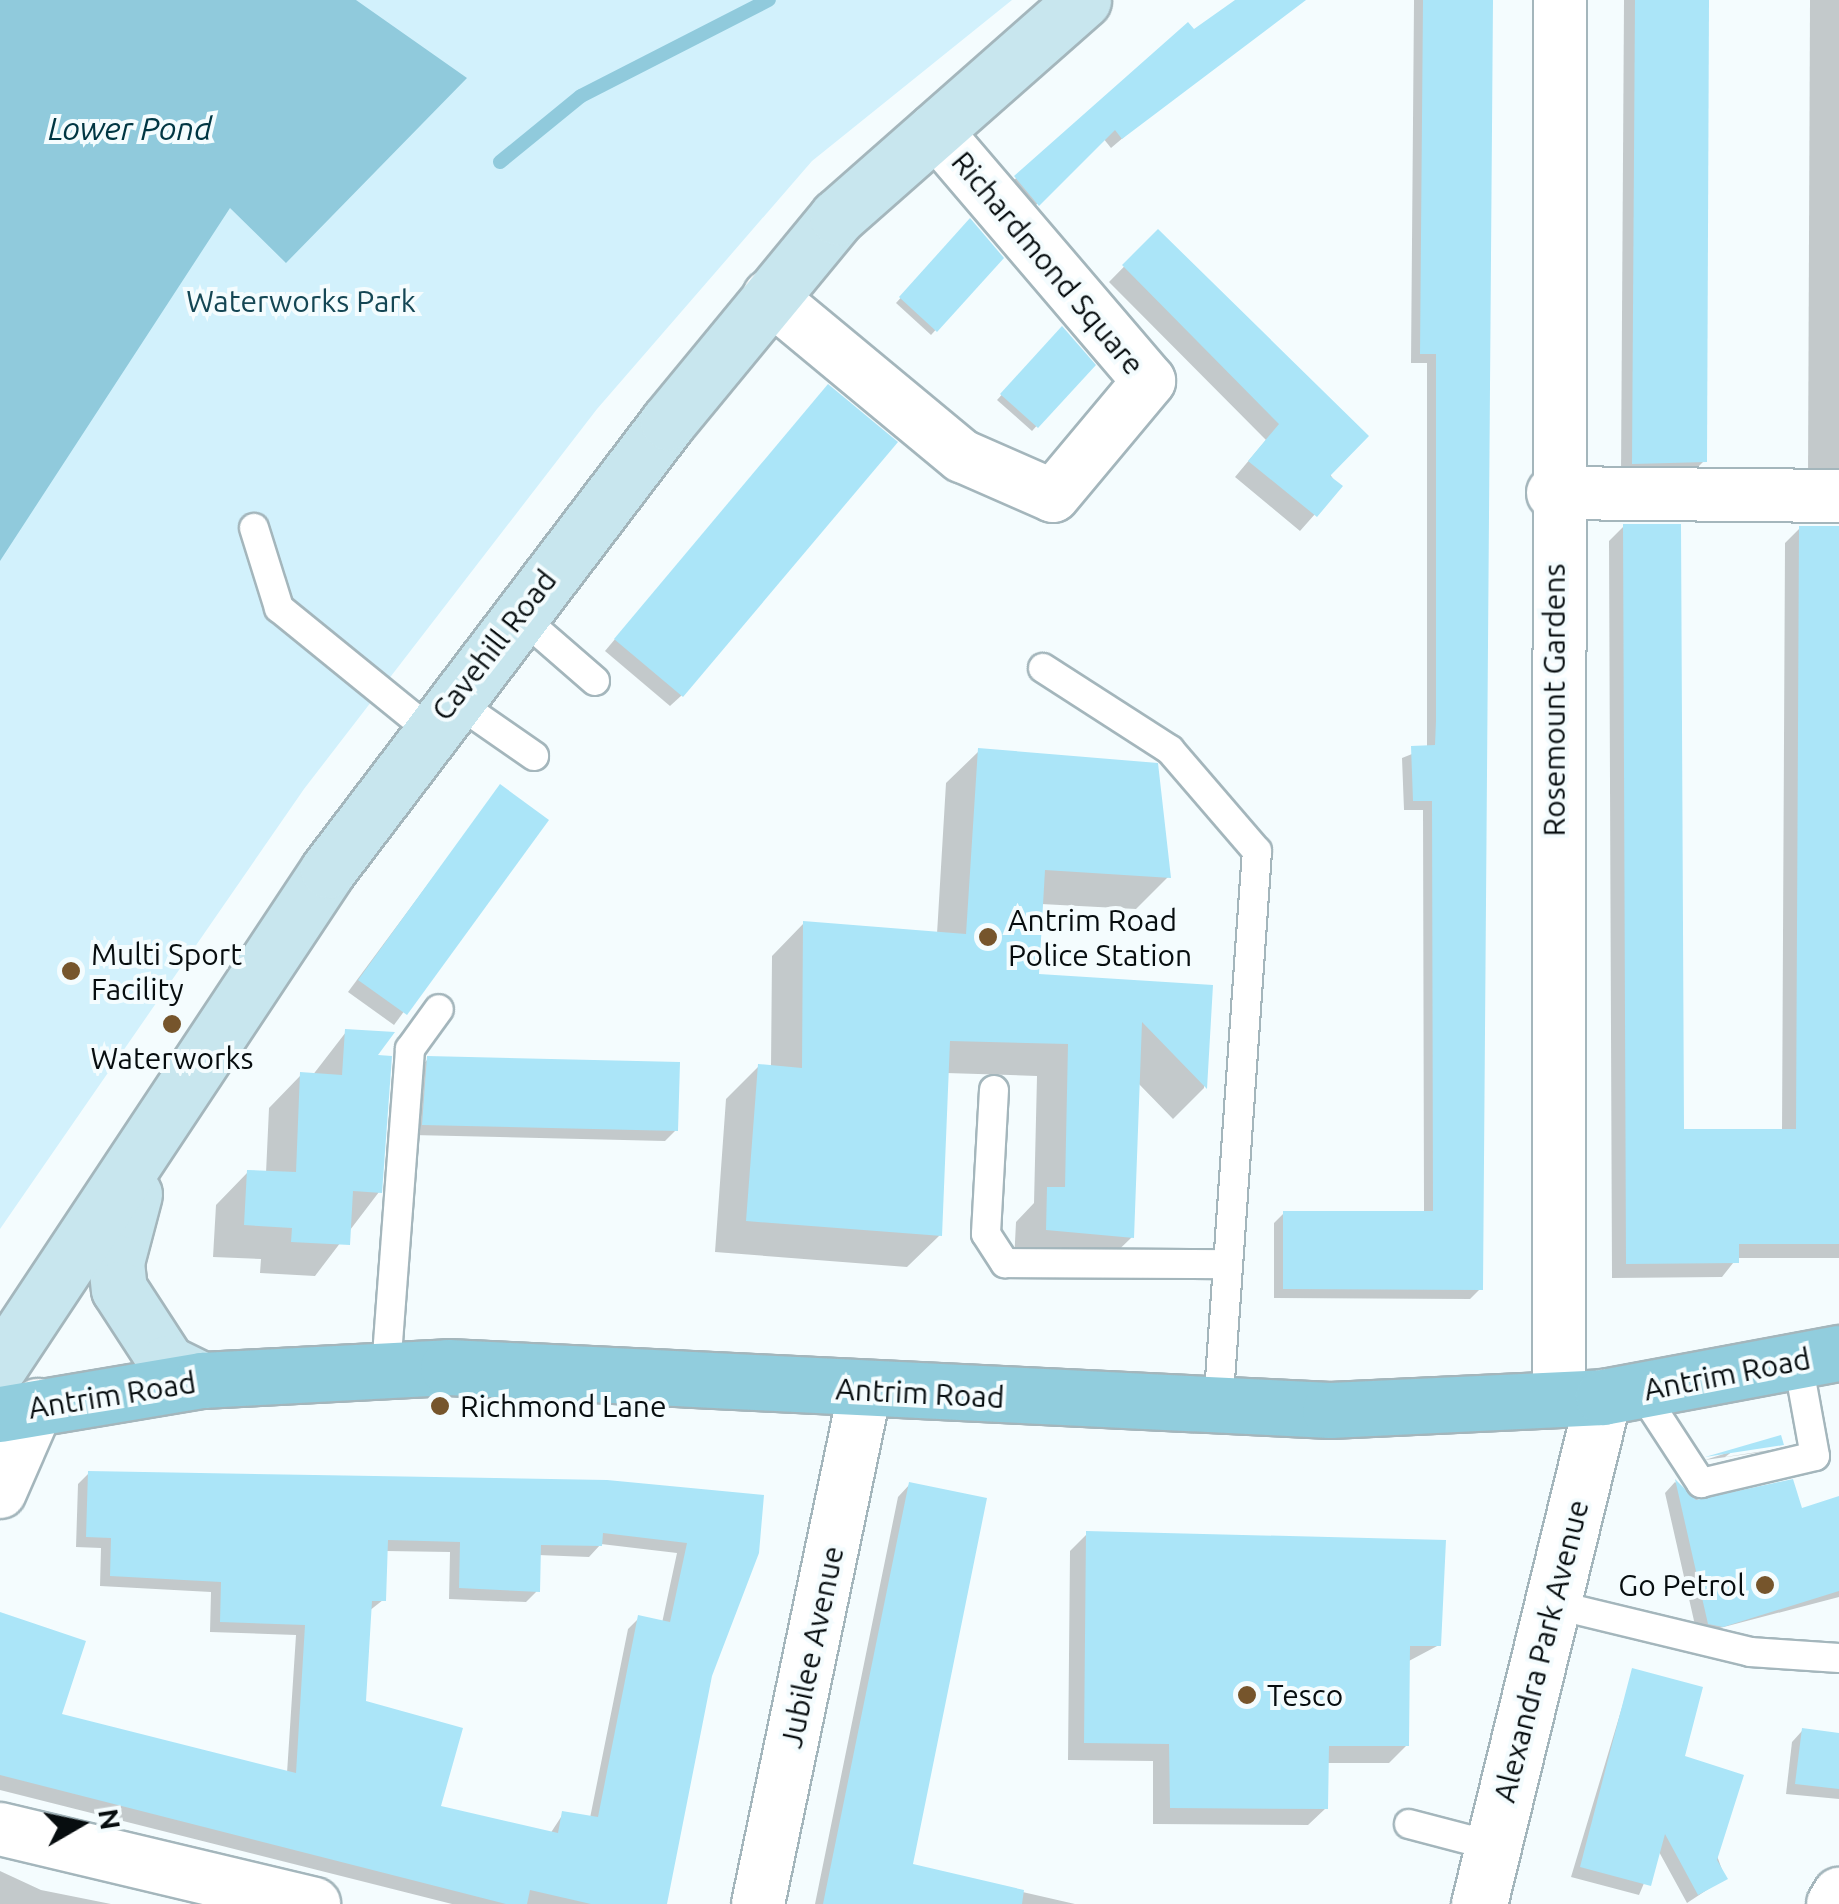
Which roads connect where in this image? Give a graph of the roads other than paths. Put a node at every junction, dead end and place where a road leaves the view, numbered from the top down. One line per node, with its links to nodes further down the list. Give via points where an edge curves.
1 (1083, 0): 3 (main road, Cavehill Road)
2 (1560, 0): 5 (street, Rosemount Gardens)
3 (935, 130): 4 (main road, Cavehill Road, via 836,217); 4 (street, Richardmond Square, via 1148,380 1054,496 962,456)
4 (768, 296): 8 (main road, Cavehill Road)
5 (1552, 493): 6 (street); 22 (street, Rosemount Gardens)
6 (1839, 496)
7 (254, 528): 11 (lane, via 280,608)
8 (518, 614): 10 (lane); 11 (main road, Cavehill Road)
9 (1043, 668): 16 (lane, via 1170,750 1257,851)
10 (595, 681)
11 (440, 714): 12 (lane); 15 (main road, Cavehill Road)
12 (534, 756)
13 (439, 1009): 19 (lane, via 410,1050)
14 (994, 1090): 16 (lane, via 986,1234 1005,1262)
15 (147, 1148): 18 (main road, Cavehill Road); 20 (main road, via 116,1262 119,1290 167,1363)
16 (1227, 1264): 23 (lane)
17 (1819, 1357): 22 (main road, Antrim Road); 22 (lane, via 1815,1456 1701,1483)
18 (0, 1364)
19 (386, 1369): 20 (main road, Antrim Road); 21 (main road, Antrim Road)
20 (202, 1380): 24 (main road, Antrim Road)
21 (865, 1390): 23 (main road, Antrim Road); 33 (street, Jubilee Avenue)
22 (1601, 1396): 23 (main road, Antrim Road); 26 (street, Alexandra Park Avenue)
23 (1218, 1409)
24 (19, 1410): 25 (street)
25 (0, 1492)
26 (1552, 1604): 27 (lane, via 1750,1652); 30 (street, Alexandra Park Avenue)
27 (1839, 1658)
28 (1410, 1824): 30 (lane)
29 (0, 1829): 32 (street)
30 (1493, 1846): 34 (street, Alexandra Park Avenue)
31 (1839, 1894): 35 (street)
32 (314, 1904)
33 (758, 1904)
34 (1479, 1904)
35 (1833, 1904)

